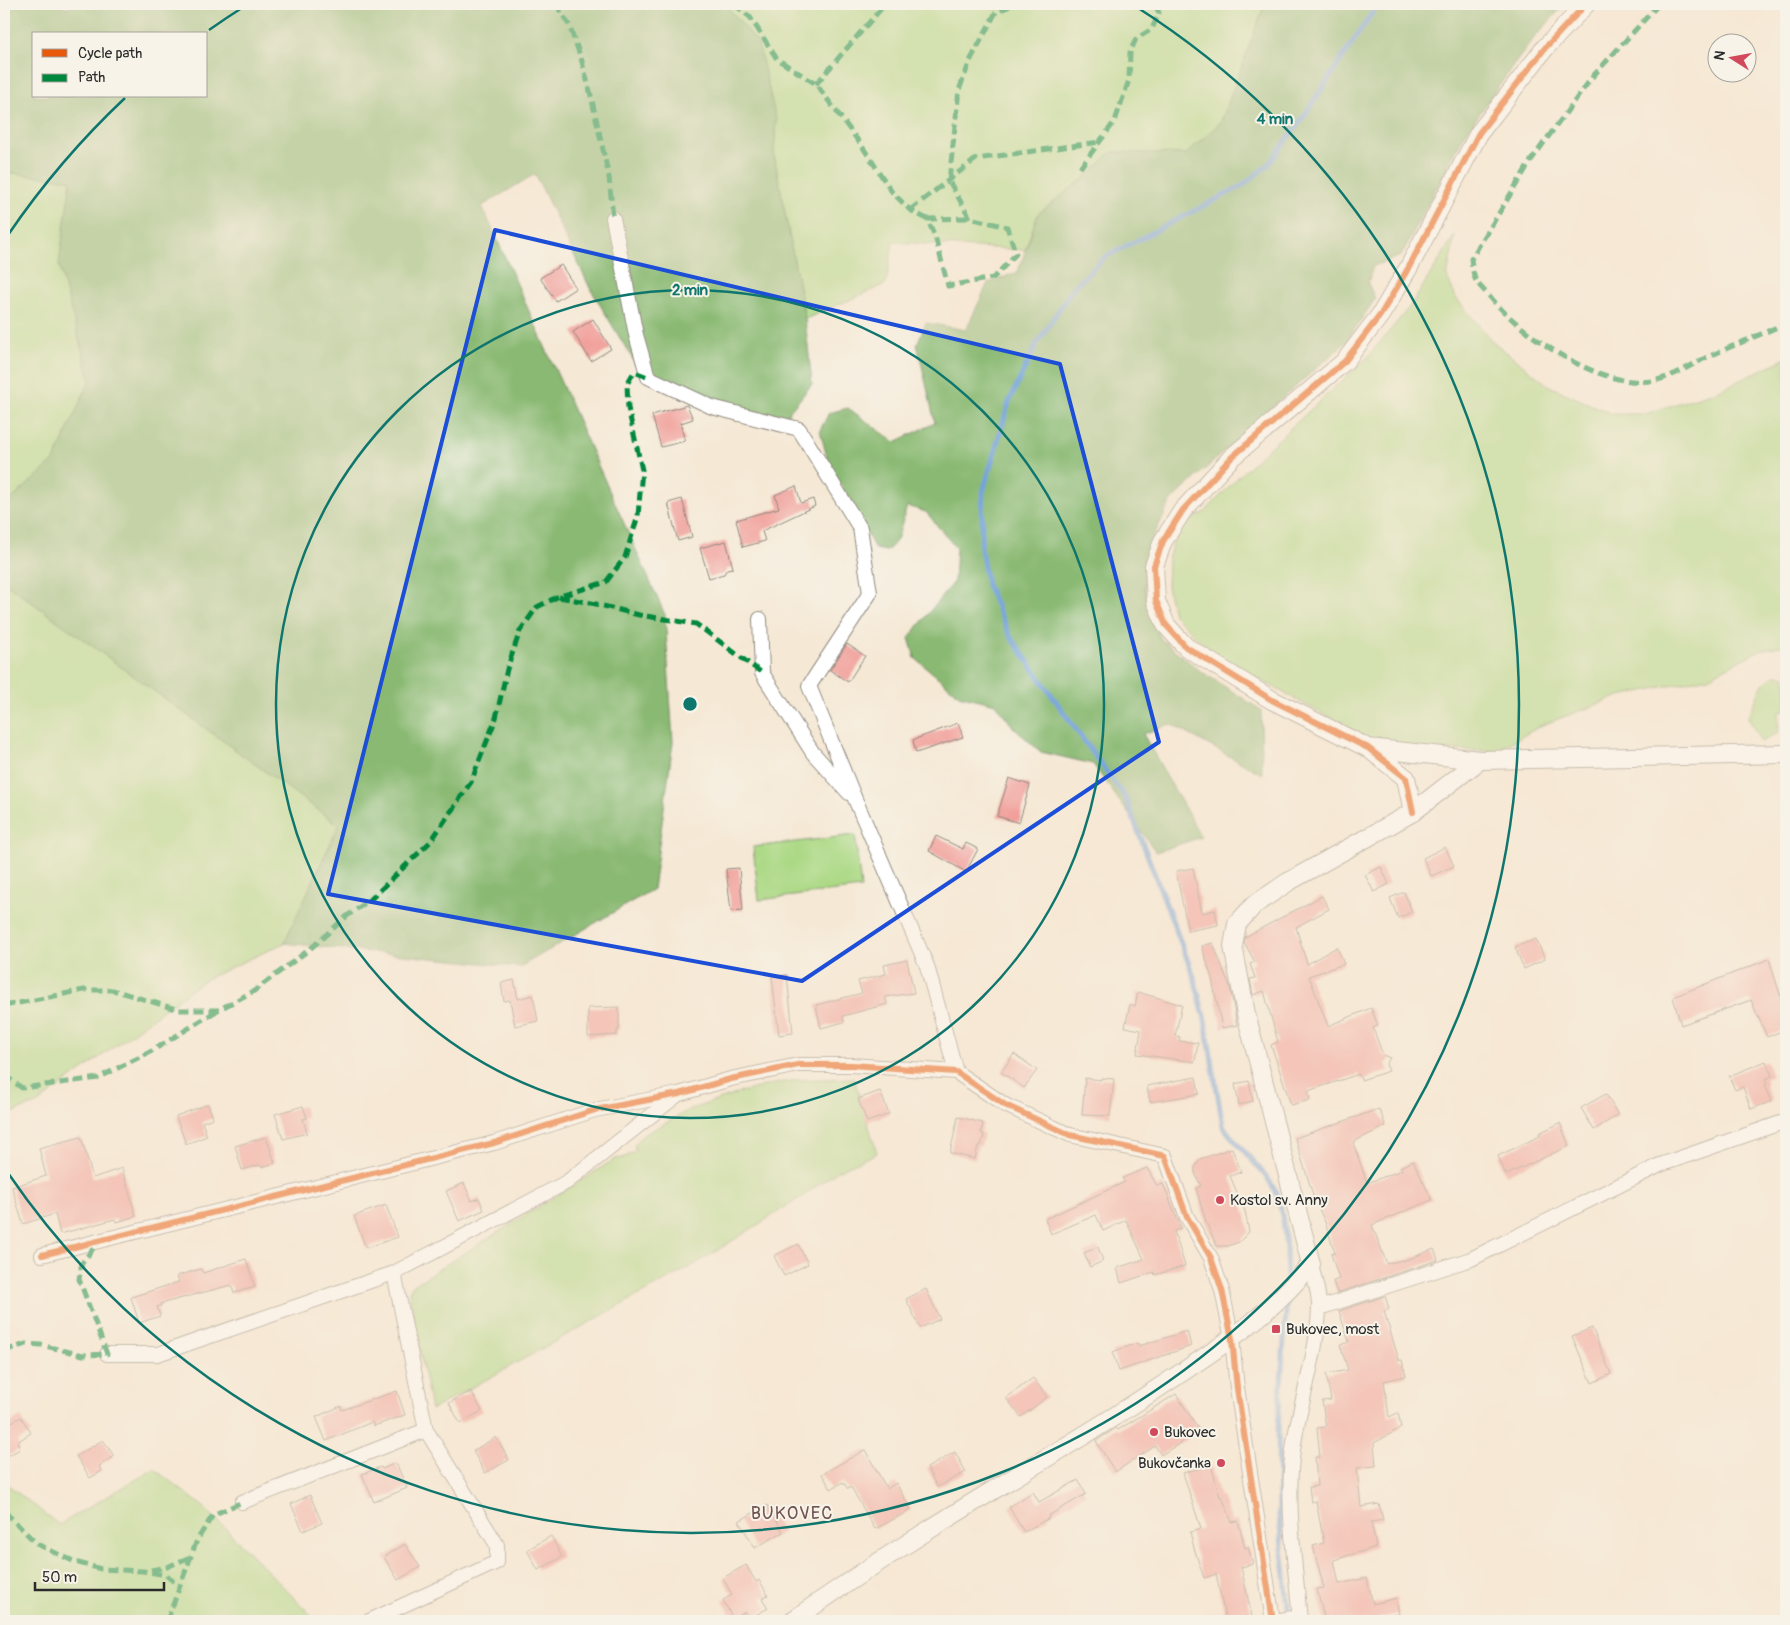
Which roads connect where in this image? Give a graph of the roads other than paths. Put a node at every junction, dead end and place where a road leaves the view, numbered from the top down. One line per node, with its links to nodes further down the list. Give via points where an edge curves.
1 (1586, 4): 4 (street, via 1545,48 1479,133 1410,267 1381,314 1345,361 1232,457 1183,510 1163,541 1154,566 1156,601 1166,625 1186,647 1272,700)
2 (613, 218): 7 (street, via 636,335 648,377 712,407 799,429 860,528 870,593 809,686)
3 (760, 619): 7 (street, via 762,674 813,753)
4 (1368, 748): 6 (street); 8 (street, via 1406,778)
5 (1786, 754): 6 (street)
6 (1480, 760): 8 (street)
7 (855, 799): 9 (street, via 927,966)
8 (1413, 812): 13 (street, via 1288,882 1254,905 1237,924 1233,946 1246,1014)
9 (956, 1072): 10 (street, via 798,1064); 16 (street, via 1005,1105 1070,1135 1165,1156 1187,1217 1211,1258 1222,1290)
10 (679, 1094): 12 (street, via 595,1110 494,1143); 14 (street, via 567,1182)
11 (1786, 1121): 15 (street, via 1660,1165 1471,1259)
12 (42, 1255)
13 (1311, 1264): 15 (street); 16 (street, via 1275,1304)
14 (394, 1273): 17 (street, via 158,1354); 18 (street)
15 (1319, 1308): 20 (street, via 1291,1470)
16 (1232, 1339): 22 (street, via 1118,1416 981,1497); 23 (street)
17 (106, 1354)
18 (426, 1430): 19 (street); 21 (street, via 497,1545 497,1562)
19 (242, 1502)
20 (1298, 1618): 23 (street)
21 (370, 1621)
22 (792, 1621)
23 (1275, 1621)

